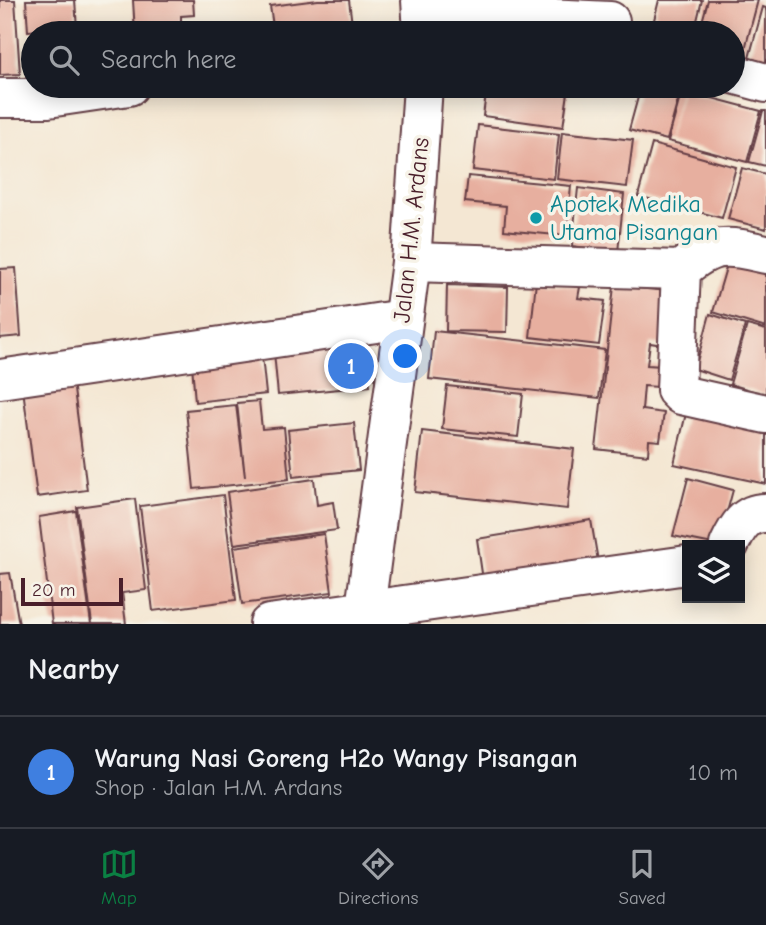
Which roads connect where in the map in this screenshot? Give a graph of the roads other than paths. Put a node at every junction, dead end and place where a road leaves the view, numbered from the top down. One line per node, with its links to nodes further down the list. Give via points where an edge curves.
1 (422, 15): 2 (street)
2 (614, 18)
3 (745, 77): 4 (street)
4 (766, 83)
5 (0, 98): 6 (street)
6 (21, 98)
7 (422, 98): 9 (street, Jalan H.M. Ardans)
8 (766, 254): 10 (street, via 715,247)
9 (411, 262): 10 (street); 11 (street, Jalan H.M. Ardans)
10 (681, 270): 13 (street, via 677,393)
11 (403, 319): 12 (street); 17 (street, Jalan H.M. Ardans)
12 (0, 379)
13 (766, 414)
14 (766, 513): 15 (street, via 745,519)
15 (732, 540)
16 (682, 566): 17 (street)
17 (364, 617): 18 (street)
18 (270, 624)

